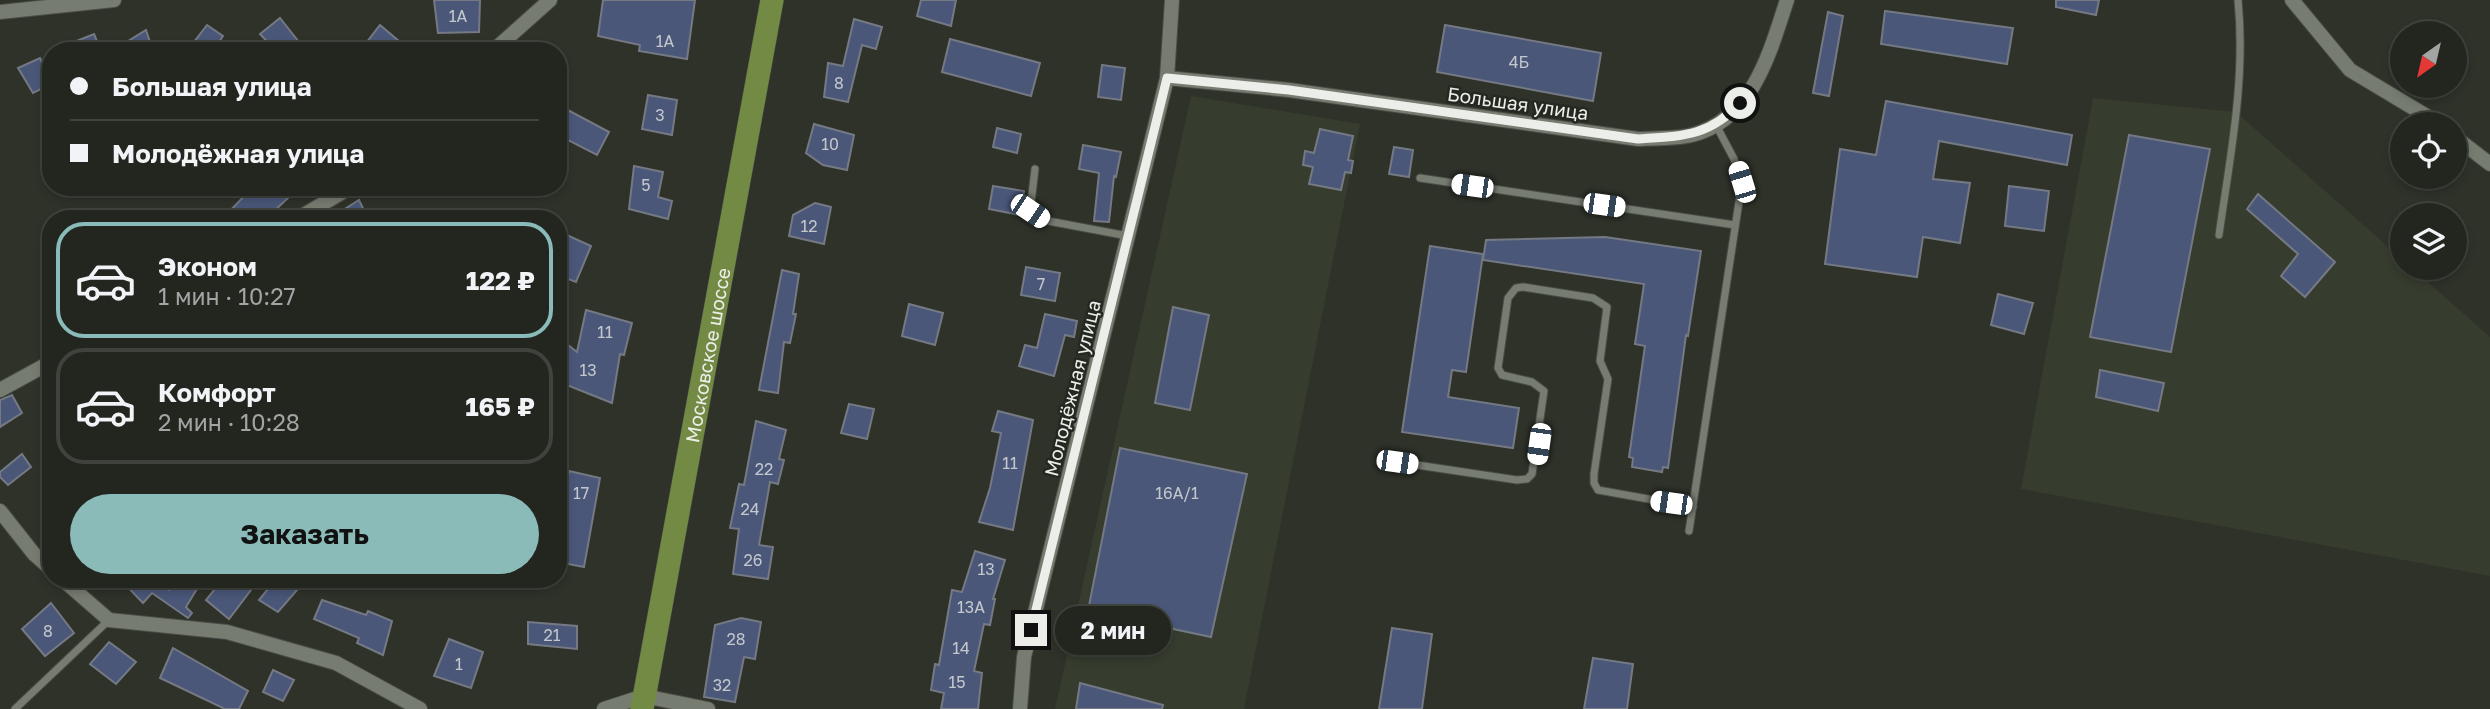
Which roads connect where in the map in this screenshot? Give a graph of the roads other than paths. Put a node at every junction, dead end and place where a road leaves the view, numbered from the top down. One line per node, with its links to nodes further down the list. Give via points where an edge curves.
1 (114, 0): 8 (street)
2 (550, 0): 9 (street)
3 (772, 0): 31 (main road, Московское шоссе)
4 (1171, 0): 10 (street, Молодёжная улица)
5 (1787, 0): 12 (street, Большая улица, via 1756,86)
6 (2238, 0): 20 (lane, via 2240,84)
7 (2292, 0): 11 (street, via 2350,70)
8 (0, 12)
9 (503, 42)
10 (1167, 78): 12 (street, Большая улица, via 1289,90 1638,139 1692,135); 21 (street, Молодёжная улица)
11 (2420, 112)
12 (1716, 124): 19 (lane, via 1742,182)
13 (2467, 146): 14 (street)
14 (2490, 164)
15 (1035, 169): 21 (lane, via 1030,211 1043,220)
16 (1420, 178): 19 (lane)
17 (336, 196): 18 (street)
18 (312, 210)
19 (1735, 225): 25 (lane)
20 (2219, 234)
21 (1129, 236): 36 (street, Молодёжная улица, via 1024,657)
22 (42, 367): 23 (street)
23 (0, 390)
24 (1397, 462): 25 (lane, via 1527,479 1535,467 1546,397 1539,385 1510,379 1498,368 1508,298 1523,287 1593,298 1607,307 1600,361 1608,379 1594,483 1598,490)
25 (1693, 507): 27 (lane)
26 (0, 511): 28 (street)
27 (1689, 531)
28 (42, 561)
29 (72, 588): 30 (street)
30 (109, 621): 32 (lane); 33 (street, via 227,632 263,642 336,663)
31 (643, 703): 34 (street); 35 (street)
32 (15, 709)
33 (420, 709)
34 (604, 709)
35 (708, 709)
36 (1020, 709)

